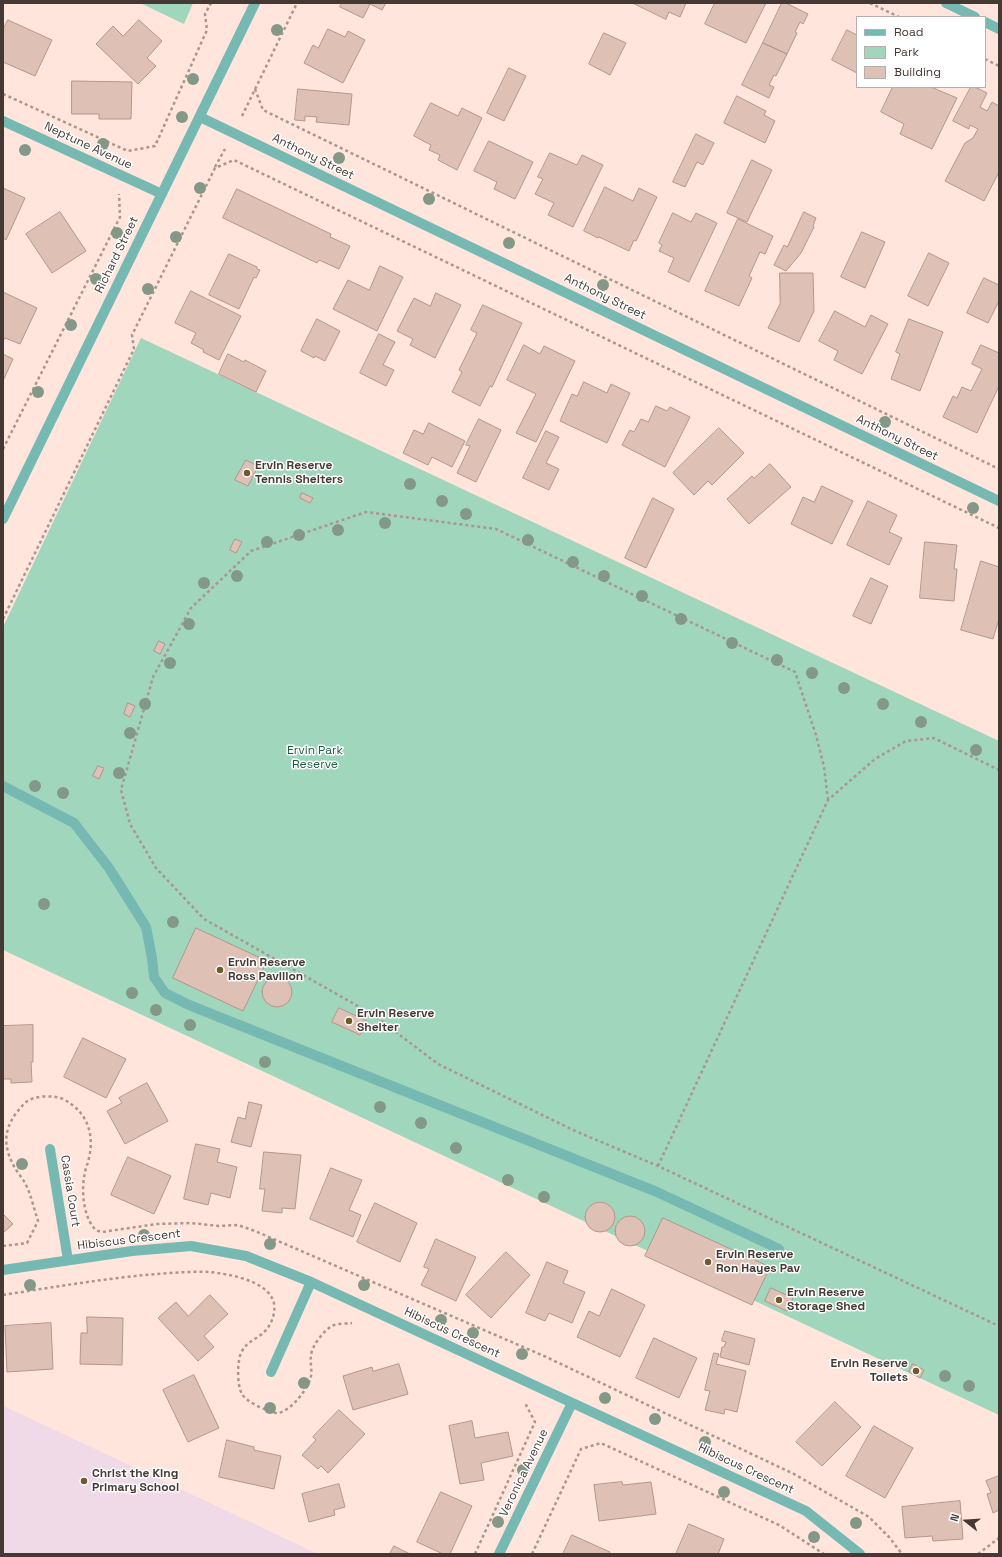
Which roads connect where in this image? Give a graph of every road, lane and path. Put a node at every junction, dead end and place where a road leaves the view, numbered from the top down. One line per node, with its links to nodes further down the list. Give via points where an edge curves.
1 (211, 3): 13 (path, via 205,14 207,30 155,146 128,151)
2 (255, 3): 14 (street, Richard Street)
3 (298, 3): 12 (path)
4 (870, 3): 6 (path)
5 (946, 3): 7 (street)
6 (896, 16)
7 (973, 16)
8 (986, 22): 9 (street)
9 (999, 29)
10 (986, 60): 11 (path)
11 (999, 66)
12 (255, 89): 16 (path); 21 (path, via 262,110)
13 (3, 94)
14 (200, 117): 16 (street, Anthony Street); 19 (street, Richard Street)
15 (3, 121): 19 (street, Neptune Avenue)
16 (234, 134): 17 (path); 22 (street, Anthony Street)
17 (215, 168): 24 (path, via 234,160); 25 (path, via 132,335 134,349)
18 (119, 190): 20 (path, via 120,217)
19 (162, 194): 23 (street, Richard Street)
20 (3, 449)
21 (999, 469)
22 (999, 501)
23 (3, 519)
24 (999, 528)
25 (3, 619)
26 (999, 770): 28 (path, via 934,738 906,741 875,759)
27 (3, 786): 31 (street, via 74,823 109,868 146,927 154,977 165,993 189,1005 656,1192)
28 (828, 800): 30 (path); 30 (path, via 823,760 795,672 496,528 366,512 251,551 191,608 154,677 121,790 130,824 156,868 204,918 372,1014 438,1064 573,1130)
29 (50, 1148): 32 (street, Cassia Court)
30 (658, 1166): 37 (path)
31 (779, 1249)
32 (68, 1260): 33 (street, Hibiscus Crescent); 34 (street, Hibiscus Crescent, via 191,1246 246,1256)
33 (3, 1270)
34 (311, 1282): 38 (street); 40 (street, Hibiscus Crescent)
35 (3, 1295): 36 (path, via 92,1280 161,1274 210,1272 246,1279 266,1290 273,1299 274,1311 264,1333 247,1344 240,1354 238,1382 242,1395 250,1402 277,1413 290,1408 304,1393 311,1377 311,1353 318,1338 332,1326)
36 (353, 1322)
37 (999, 1326)
38 (271, 1372)
39 (518, 1400): 42 (path, via 526,1403 535,1422)
40 (572, 1403): 43 (street, Veronica Avenue); 46 (street, Hibiscus Crescent, via 806,1511)
41 (999, 1538): 47 (path)
42 (475, 1554)
43 (500, 1554)
44 (532, 1554): 45 (path, via 580,1449 600,1443 780,1525)
45 (824, 1554)
46 (860, 1554)
47 (978, 1554)

